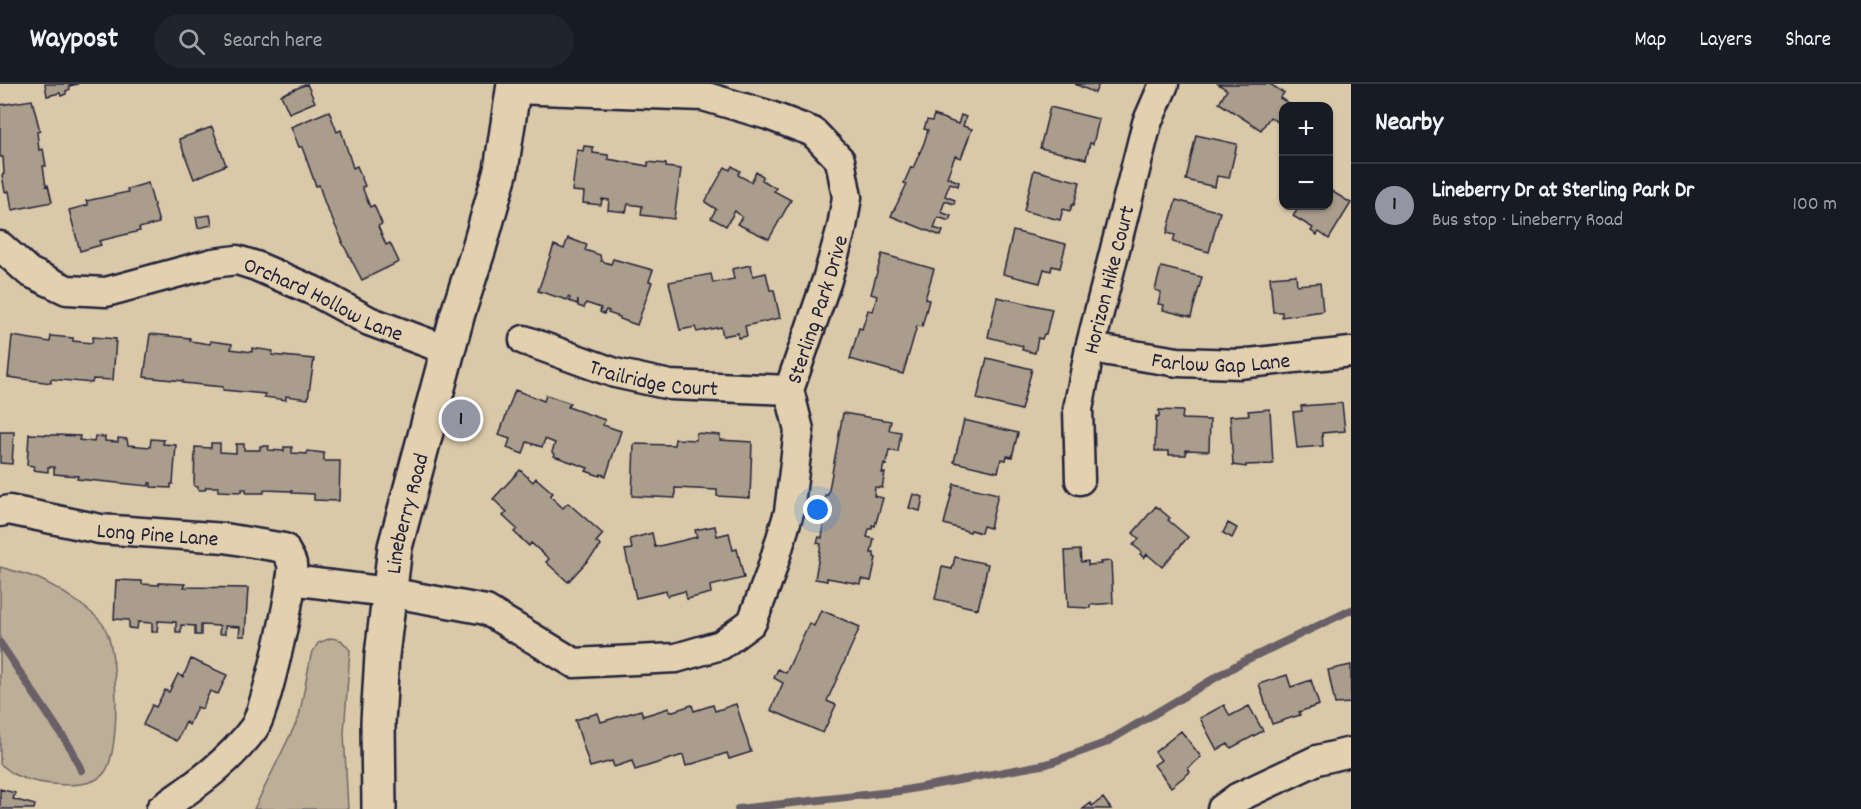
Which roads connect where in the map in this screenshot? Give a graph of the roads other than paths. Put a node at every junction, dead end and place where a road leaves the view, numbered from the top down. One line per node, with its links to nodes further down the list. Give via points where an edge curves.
1 (1164, 84): 5 (street, Horizon Hike Court, via 1147,123)
2 (514, 86): 6 (street, Lineberry Road, via 501,170); 8 (street, Sterling Park Drive, via 702,96 813,132 840,160 847,197 842,226)
3 (0, 246): 6 (street, Orchard Hollow Lane, via 29,272 67,290 105,292 213,262 237,260 314,291 369,321)
4 (524, 340): 8 (street, Trailridge Court, via 615,373 670,385)
5 (1090, 348): 7 (street, Farlow Gap Lane, via 1178,362 1239,364); 9 (street, Horizon Hike Court, via 1078,409)
6 (447, 350): 12 (street, Lineberry Road, via 395,547)
7 (1351, 352)
8 (789, 390): 12 (street, Sterling Park Drive, via 799,430 789,512 752,622 721,645 676,658 574,663 486,610)
9 (1080, 480)
10 (0, 512): 11 (street, Long Pine Lane, via 9,510 100,529 225,538 284,548 292,564)
11 (291, 580): 12 (street, Sterling Park Drive); 14 (street, via 277,656 256,726 219,768)
12 (388, 592): 15 (street, Lineberry Road, via 378,722)
13 (1351, 753): 16 (street, via 1317,760)
14 (161, 809)
15 (379, 809)
16 (1222, 809)

